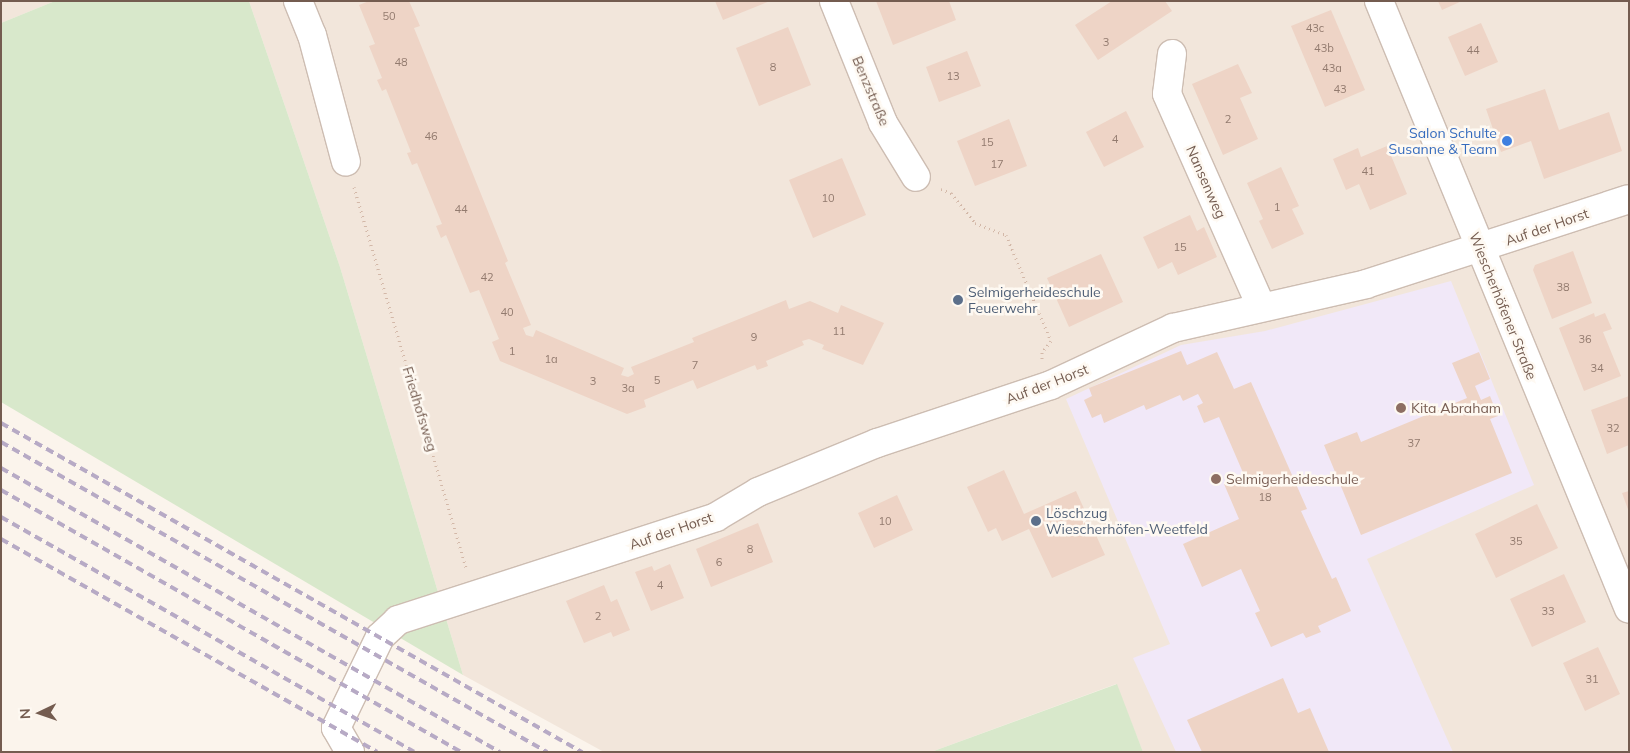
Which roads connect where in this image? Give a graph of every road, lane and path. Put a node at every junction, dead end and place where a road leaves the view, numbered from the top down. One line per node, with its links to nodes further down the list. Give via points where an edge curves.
1 (298, 1): 5 (street, via 312,35)
2 (834, 1): 6 (street, Benzstraße, via 883,123)
3 (1378, 1): 8 (street, Wiescherhöfener Straße, via 1448,167)
4 (1172, 54): 9 (street, Nansenweg, via 1167,94)
5 (346, 162): 11 (path, Friedhofsweg)
6 (916, 177): 10 (path, via 951,193 975,224 1006,235 1051,341 1042,352 1043,371)
7 (1629, 199): 8 (street, Auf der Horst)
8 (1478, 250): 9 (street, Auf der Horst, via 1366,284); 12 (street, Wiescherhöfener Straße, via 1571,464)
9 (1261, 306): 10 (street, Auf der Horst, via 1173,328)
10 (1051, 385): 11 (street, Auf der Horst, via 877,443 758,492 716,516)
11 (474, 594): 13 (street, via 398,620 380,637 336,728)
12 (1629, 609)
13 (350, 752)

